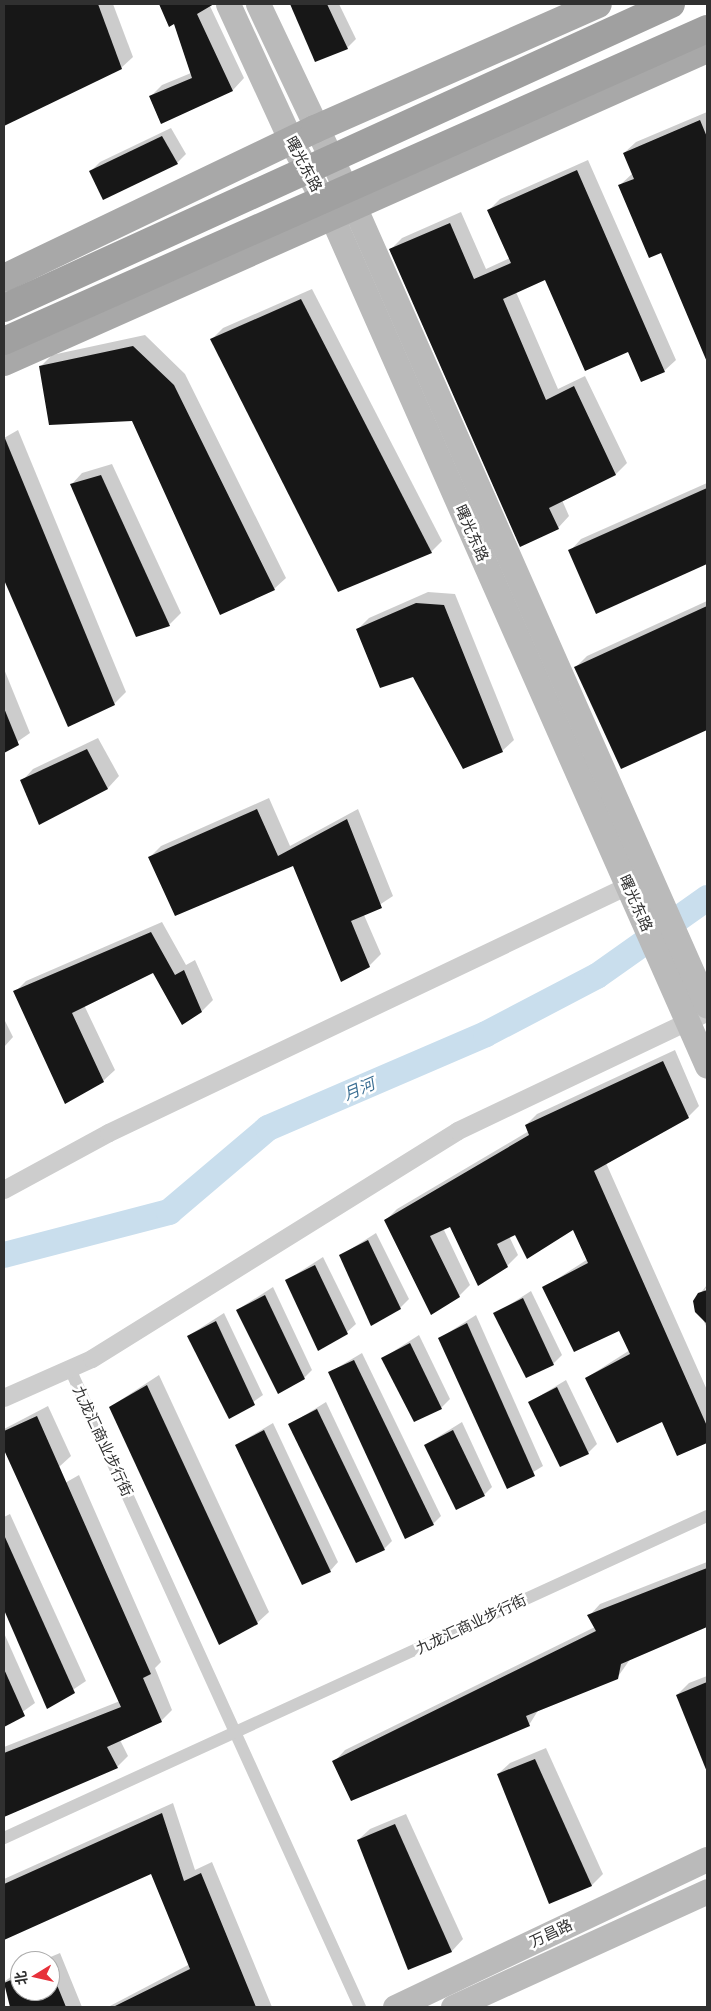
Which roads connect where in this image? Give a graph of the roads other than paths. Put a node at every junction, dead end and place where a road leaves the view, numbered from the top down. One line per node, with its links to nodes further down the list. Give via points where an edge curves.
1 (228, 4): 7 (main road, 曙光东路)
2 (258, 4): 7 (main road, 曙光东路)
3 (598, 4): 7 (main road)
4 (671, 4): 10 (highway, bridge)
5 (707, 29): 11 (highway, bridge)
6 (707, 49): 8 (main road)
7 (304, 136): 8 (main road, 曙光东路); 9 (main road)
8 (342, 210): 12 (main road); 13 (main road, 曙光东路); 14 (main road, 曙光东路)
9 (4, 278)
10 (4, 308)
11 (4, 341)
12 (4, 362)
13 (628, 886): 14 (main road, 曙光东路); 19 (street, via 109,1133)
14 (649, 905): 15 (main road, 曙光东路)
15 (684, 982): 16 (main road, 曙光东路); 17 (main road, 曙光东路)
16 (707, 1006)
17 (698, 1019): 18 (main road, 曙光东路); 20 (street, via 458,1131)
18 (707, 1066)
19 (4, 1190)
20 (70, 1369): 21 (street); 23 (street, 九龙汇商业步行街)
21 (4, 1398)
22 (707, 1516): 23 (street, 九龙汇商业步行街)
23 (235, 1731): 24 (street, 九龙汇商业步行街); 27 (street, 九龙汇商业步行街)
24 (4, 1838)
25 (707, 1859): 28 (main road, 万昌路)
26 (707, 1890): 29 (main road, 万昌路)
27 (360, 2007)
28 (395, 2007)
29 (452, 2007)

